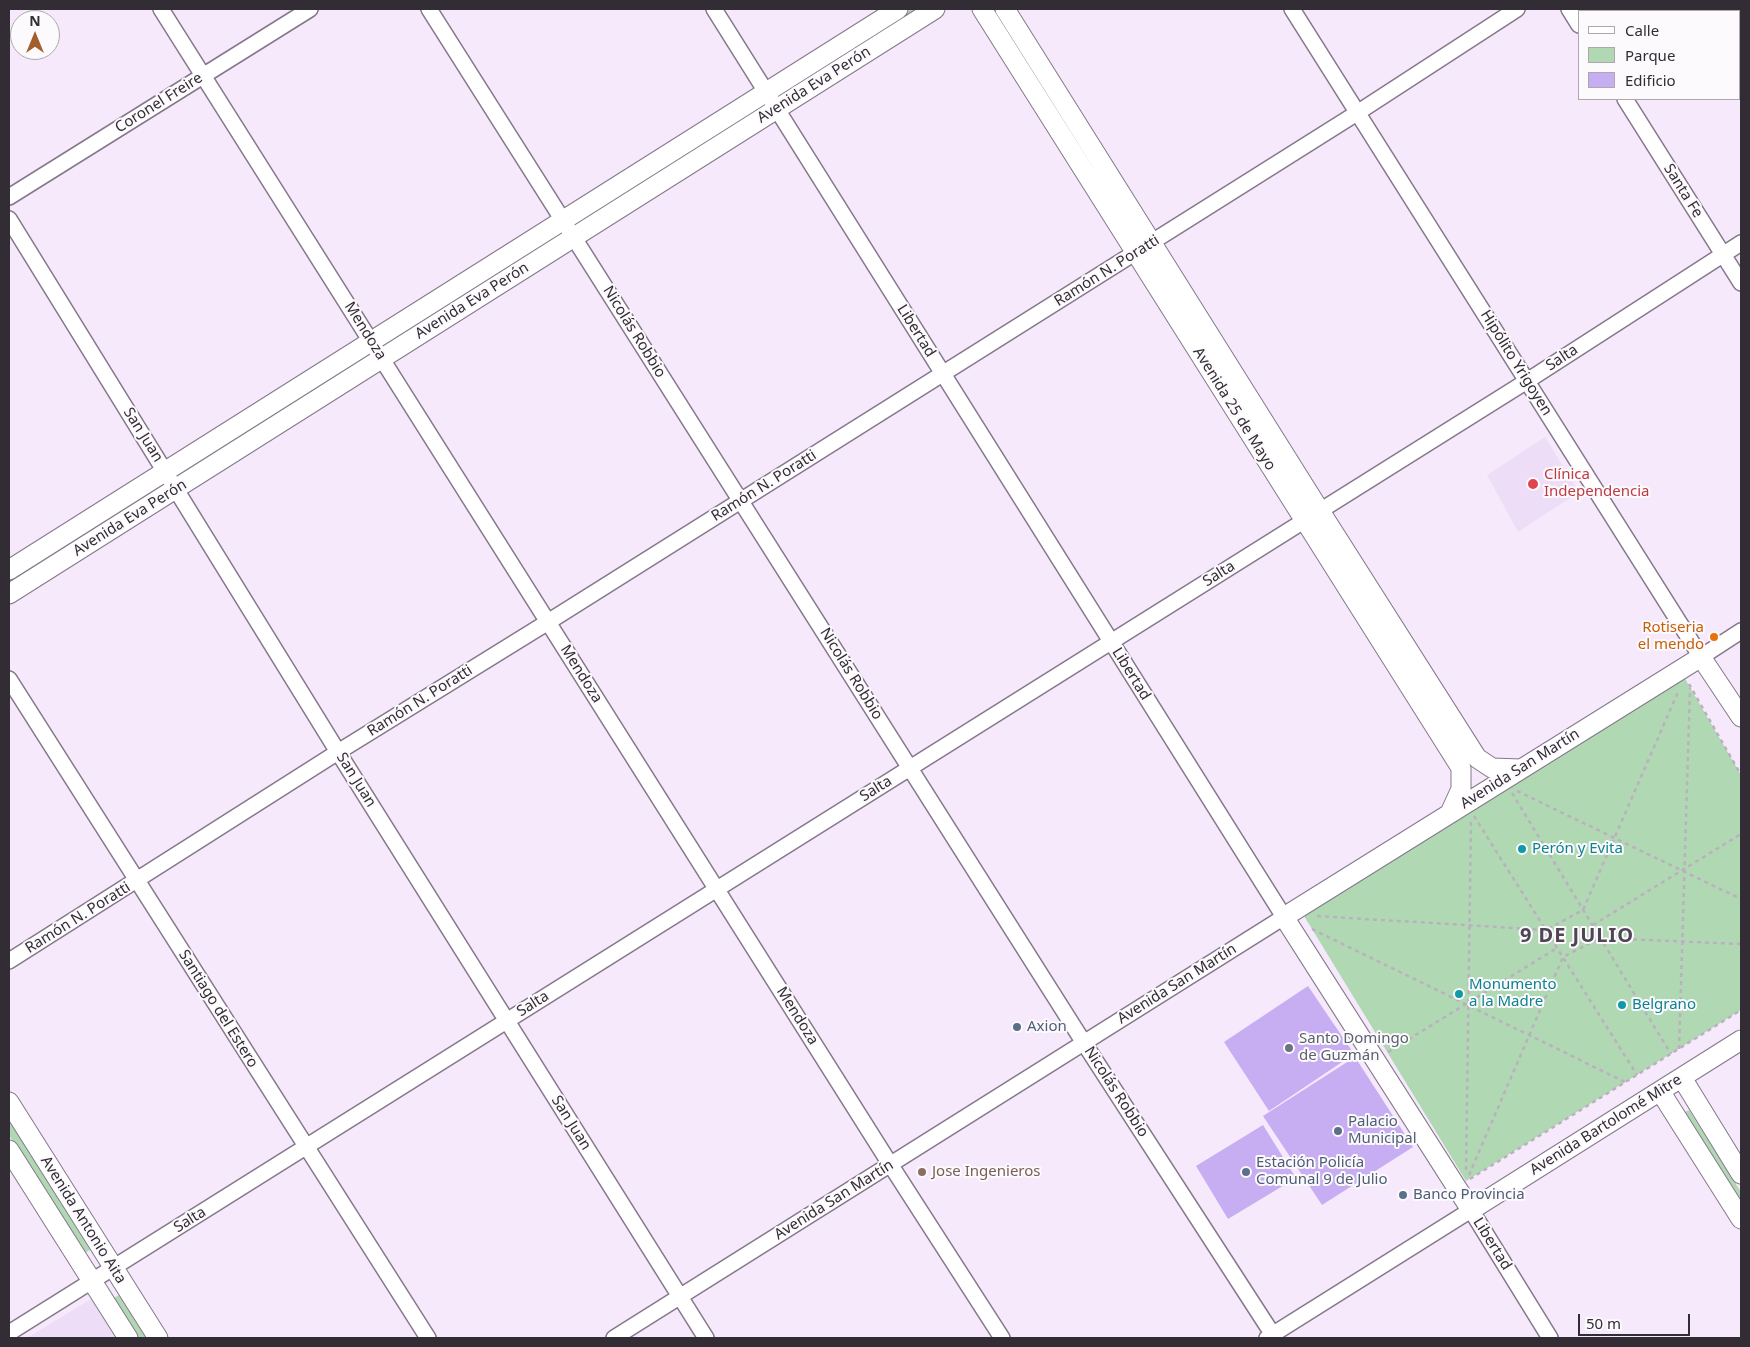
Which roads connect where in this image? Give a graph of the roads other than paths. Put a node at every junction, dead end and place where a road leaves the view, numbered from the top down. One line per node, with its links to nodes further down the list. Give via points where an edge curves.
1 (160, 9): 13 (street, Mendoza)
2 (310, 9): 13 (street, Coronel Freire)
3 (429, 9): 20 (street, Nicolás Robbio)
4 (714, 9): 14 (street, Libertad)
5 (898, 9): 14 (main road, Avenida Eva Perón)
6 (935, 9): 16 (main road, Avenida Eva Perón)
7 (982, 9): 24 (main road, Avenida 25 de Mayo)
8 (1005, 9): 23 (main road, Avenida 25 de Mayo)
9 (1292, 9): 17 (street, Hipólito Yrigoyen)
10 (1517, 9): 17 (street, Ramón N. Poratti)
11 (1569, 9): 12 (street)
12 (1578, 23)
13 (203, 76): 18 (street, Coronel Freire); 27 (street, Mendoza)
14 (766, 92): 16 (street, Libertad); 20 (main road, Avenida Eva Perón)
15 (1626, 100): 25 (street, Santa Fe)
16 (776, 109): 21 (main road, Avenida Eva Perón); 29 (street, Libertad)
17 (1357, 113): 23 (street, Ramón N. Poratti); 30 (street, Hipólito Yrigoyen)
18 (9, 197)
19 (9, 220): 31 (street, San Juan)
20 (563, 220): 21 (street, Nicolás Robbio); 27 (main road, Avenida Eva Perón)
21 (574, 237): 28 (main road, Avenida Eva Perón); 33 (street, Nicolás Robbio)
22 (1741, 242): 25 (street, Salta)
23 (1151, 243): 24 (street, Ramón N. Poratti); 34 (main road, Avenida 25 de Mayo)
24 (1135, 253): 29 (street, Ramón N. Poratti); 34 (main road, Avenida 25 de Mayo)
25 (1723, 254): 26 (street, Santa Fe); 30 (street, Salta)
26 (1741, 283)
27 (371, 341): 28 (street, Mendoza); 31 (main road, Avenida Eva Perón)
28 (382, 358): 32 (main road, Avenida Eva Perón); 37 (street, Mendoza)
29 (943, 374): 33 (street, Ramón N. Poratti); 39 (street, Libertad)
30 (1527, 381): 34 (street, Salta); 40 (street, Hipólito Yrigoyen)
31 (165, 471): 32 (street, San Juan); 35 (main road, Avenida Eva Perón)
32 (176, 488): 36 (main road, Avenida Eva Perón); 43 (street, San Juan)
33 (741, 501): 37 (street, Ramón N. Poratti); 44 (street, Nicolás Robbio)
34 (1312, 516): 39 (street, Salta); 45 (main road, Avenida 25 de Mayo, via 1477,758 1492,768); 46 (main road, Avenida 25 de Mayo, via 1461,768 1461,789)
35 (9, 570)
36 (9, 594)
37 (548, 622): 43 (street, Ramón N. Poratti); 48 (street, Mendoza)
38 (1741, 631): 40 (street, Avenida San Martín)
39 (1111, 642): 44 (street, Salta); 49 (street, Libertad)
40 (1701, 657): 42 (main road, Hipólito Yrigoyen); 45 (main road, Avenida San Martín)
41 (9, 679): 47 (street, Santiago del Estero)
42 (1741, 717)
43 (338, 752): 47 (street, Ramón N. Poratti); 51 (street, San Juan)
44 (910, 768): 48 (street, Salta); 53 (street, Nicolás Robbio)
45 (1521, 769): 46 (main road, Avenida San Martín)
46 (1450, 813): 49 (main road, Avenida San Martín)
47 (137, 881): 50 (street, Ramón N. Poratti); 57 (street, Santiago del Estero)
48 (717, 889): 51 (street, Salta); 59 (street, Mendoza)
49 (1284, 917): 53 (street, Avenida San Martín); 61 (main road, Libertad)
50 (9, 961)
51 (507, 1020): 57 (street, Salta); 65 (street, San Juan)
52 (1741, 1040): 54 (main road, Avenida Bartolomé Mitre)
53 (1084, 1043): 59 (street, Avenida San Martín); 67 (street, Nicolás Robbio)
54 (1682, 1078): 55 (main road, Avenida Bartolomé Mitre); 60 (main road)
55 (1660, 1091): 61 (main road, Avenida Bartolomé Mitre); 62 (main road)
56 (9, 1102): 63 (main road, Avenida Antonio Aita)
57 (306, 1147): 63 (street, Salta); 70 (street, Santiago del Estero)
58 (9, 1150): 64 (main road, Avenida Antonio Aita)
59 (890, 1164): 65 (street, Avenida San Martín); 73 (street, Mendoza)
60 (1741, 1174)
61 (1471, 1210): 67 (street, Avenida Bartolomé Mitre); 74 (street, Libertad)
62 (1741, 1219)
63 (113, 1267): 64 (street, Salta); 69 (main road, Avenida Antonio Aita)
64 (92, 1281): 66 (street, Salta); 68 (main road, Avenida Antonio Aita)
65 (679, 1297): 71 (street, Avenida San Martín); 72 (street, San Juan)
66 (9, 1333)
67 (1272, 1337)
68 (128, 1338)
69 (158, 1338)
70 (428, 1338)
71 (614, 1338)
72 (706, 1338)
73 (1002, 1338)
74 (1550, 1338)

